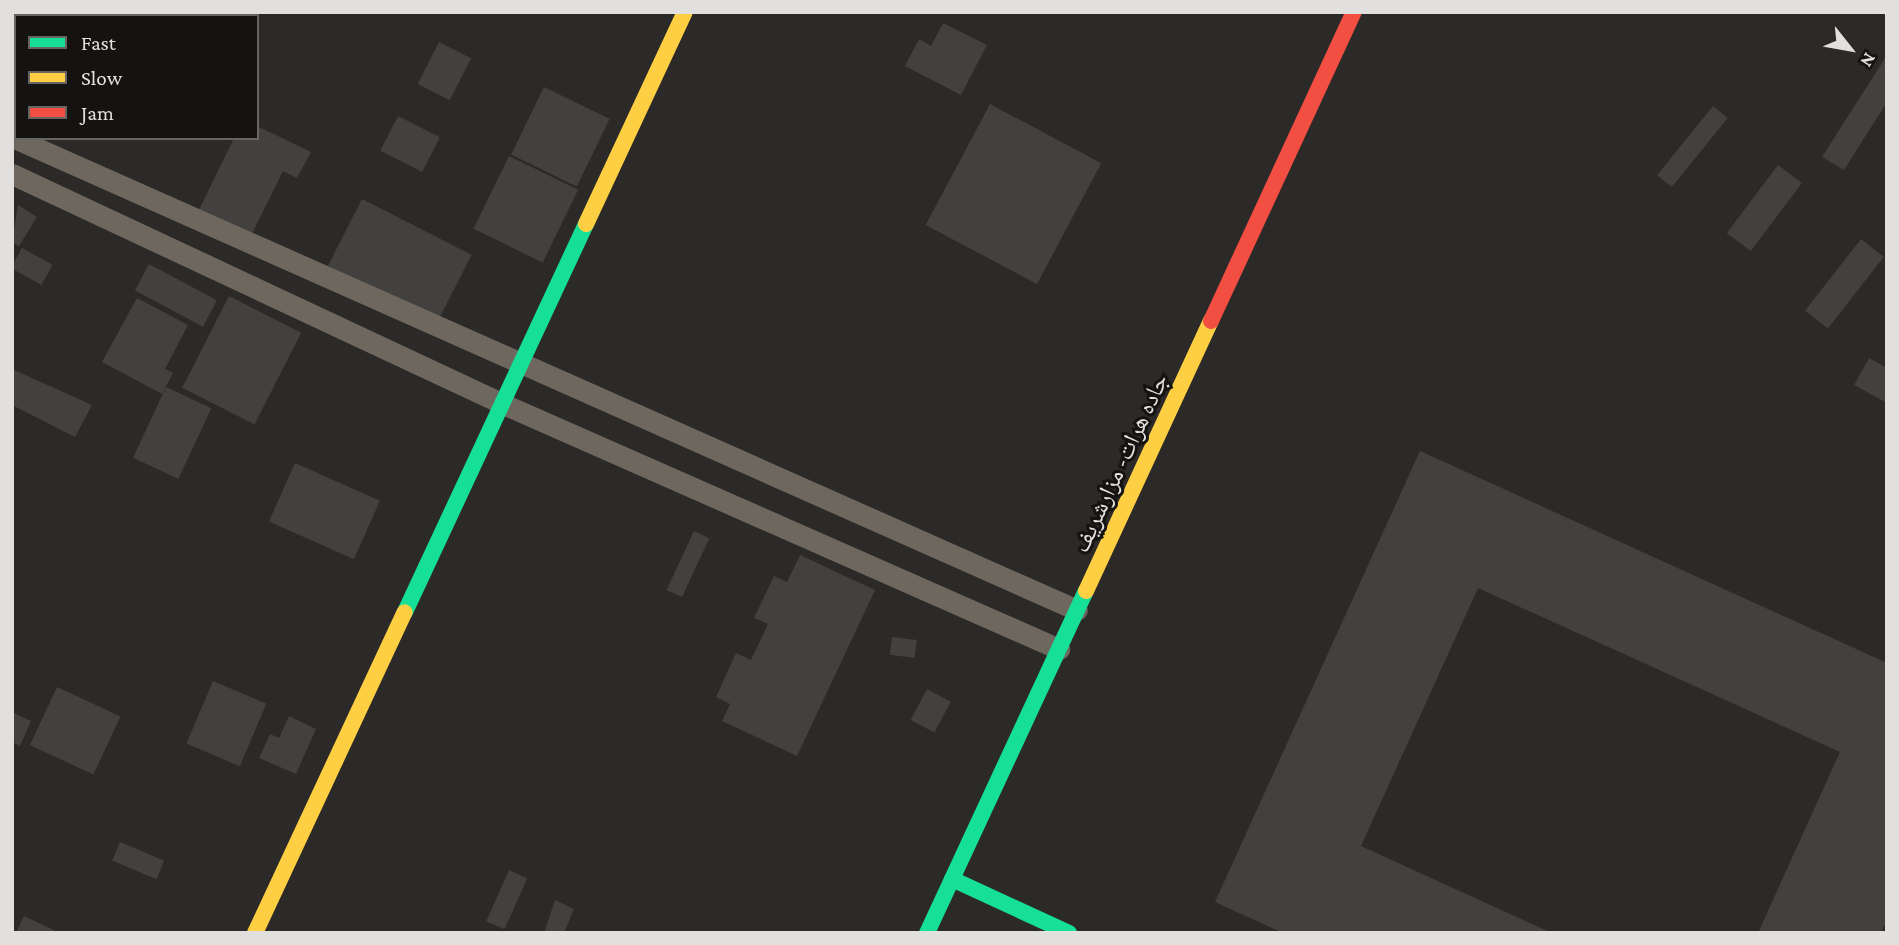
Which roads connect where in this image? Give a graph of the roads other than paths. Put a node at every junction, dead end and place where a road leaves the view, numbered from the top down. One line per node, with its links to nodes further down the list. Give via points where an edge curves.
1 (685, 12): 5 (main road)
2 (1354, 12): 7 (main road, جاده هرات- مزارشریف)
3 (19, 140): 5 (lane)
4 (12, 174): 6 (lane)
5 (522, 360): 6 (main road); 7 (lane)
6 (501, 403): 8 (lane); 10 (main road)
7 (1077, 610): 8 (main road, جاده هرات- مزارشریف)
8 (1059, 649): 9 (main road, جاده هرات- مزارشریف)
9 (952, 879): 11 (main road, جاده هرات- مزارشریف); 12 (main road)
10 (255, 933)
11 (927, 933)
12 (1069, 933)

